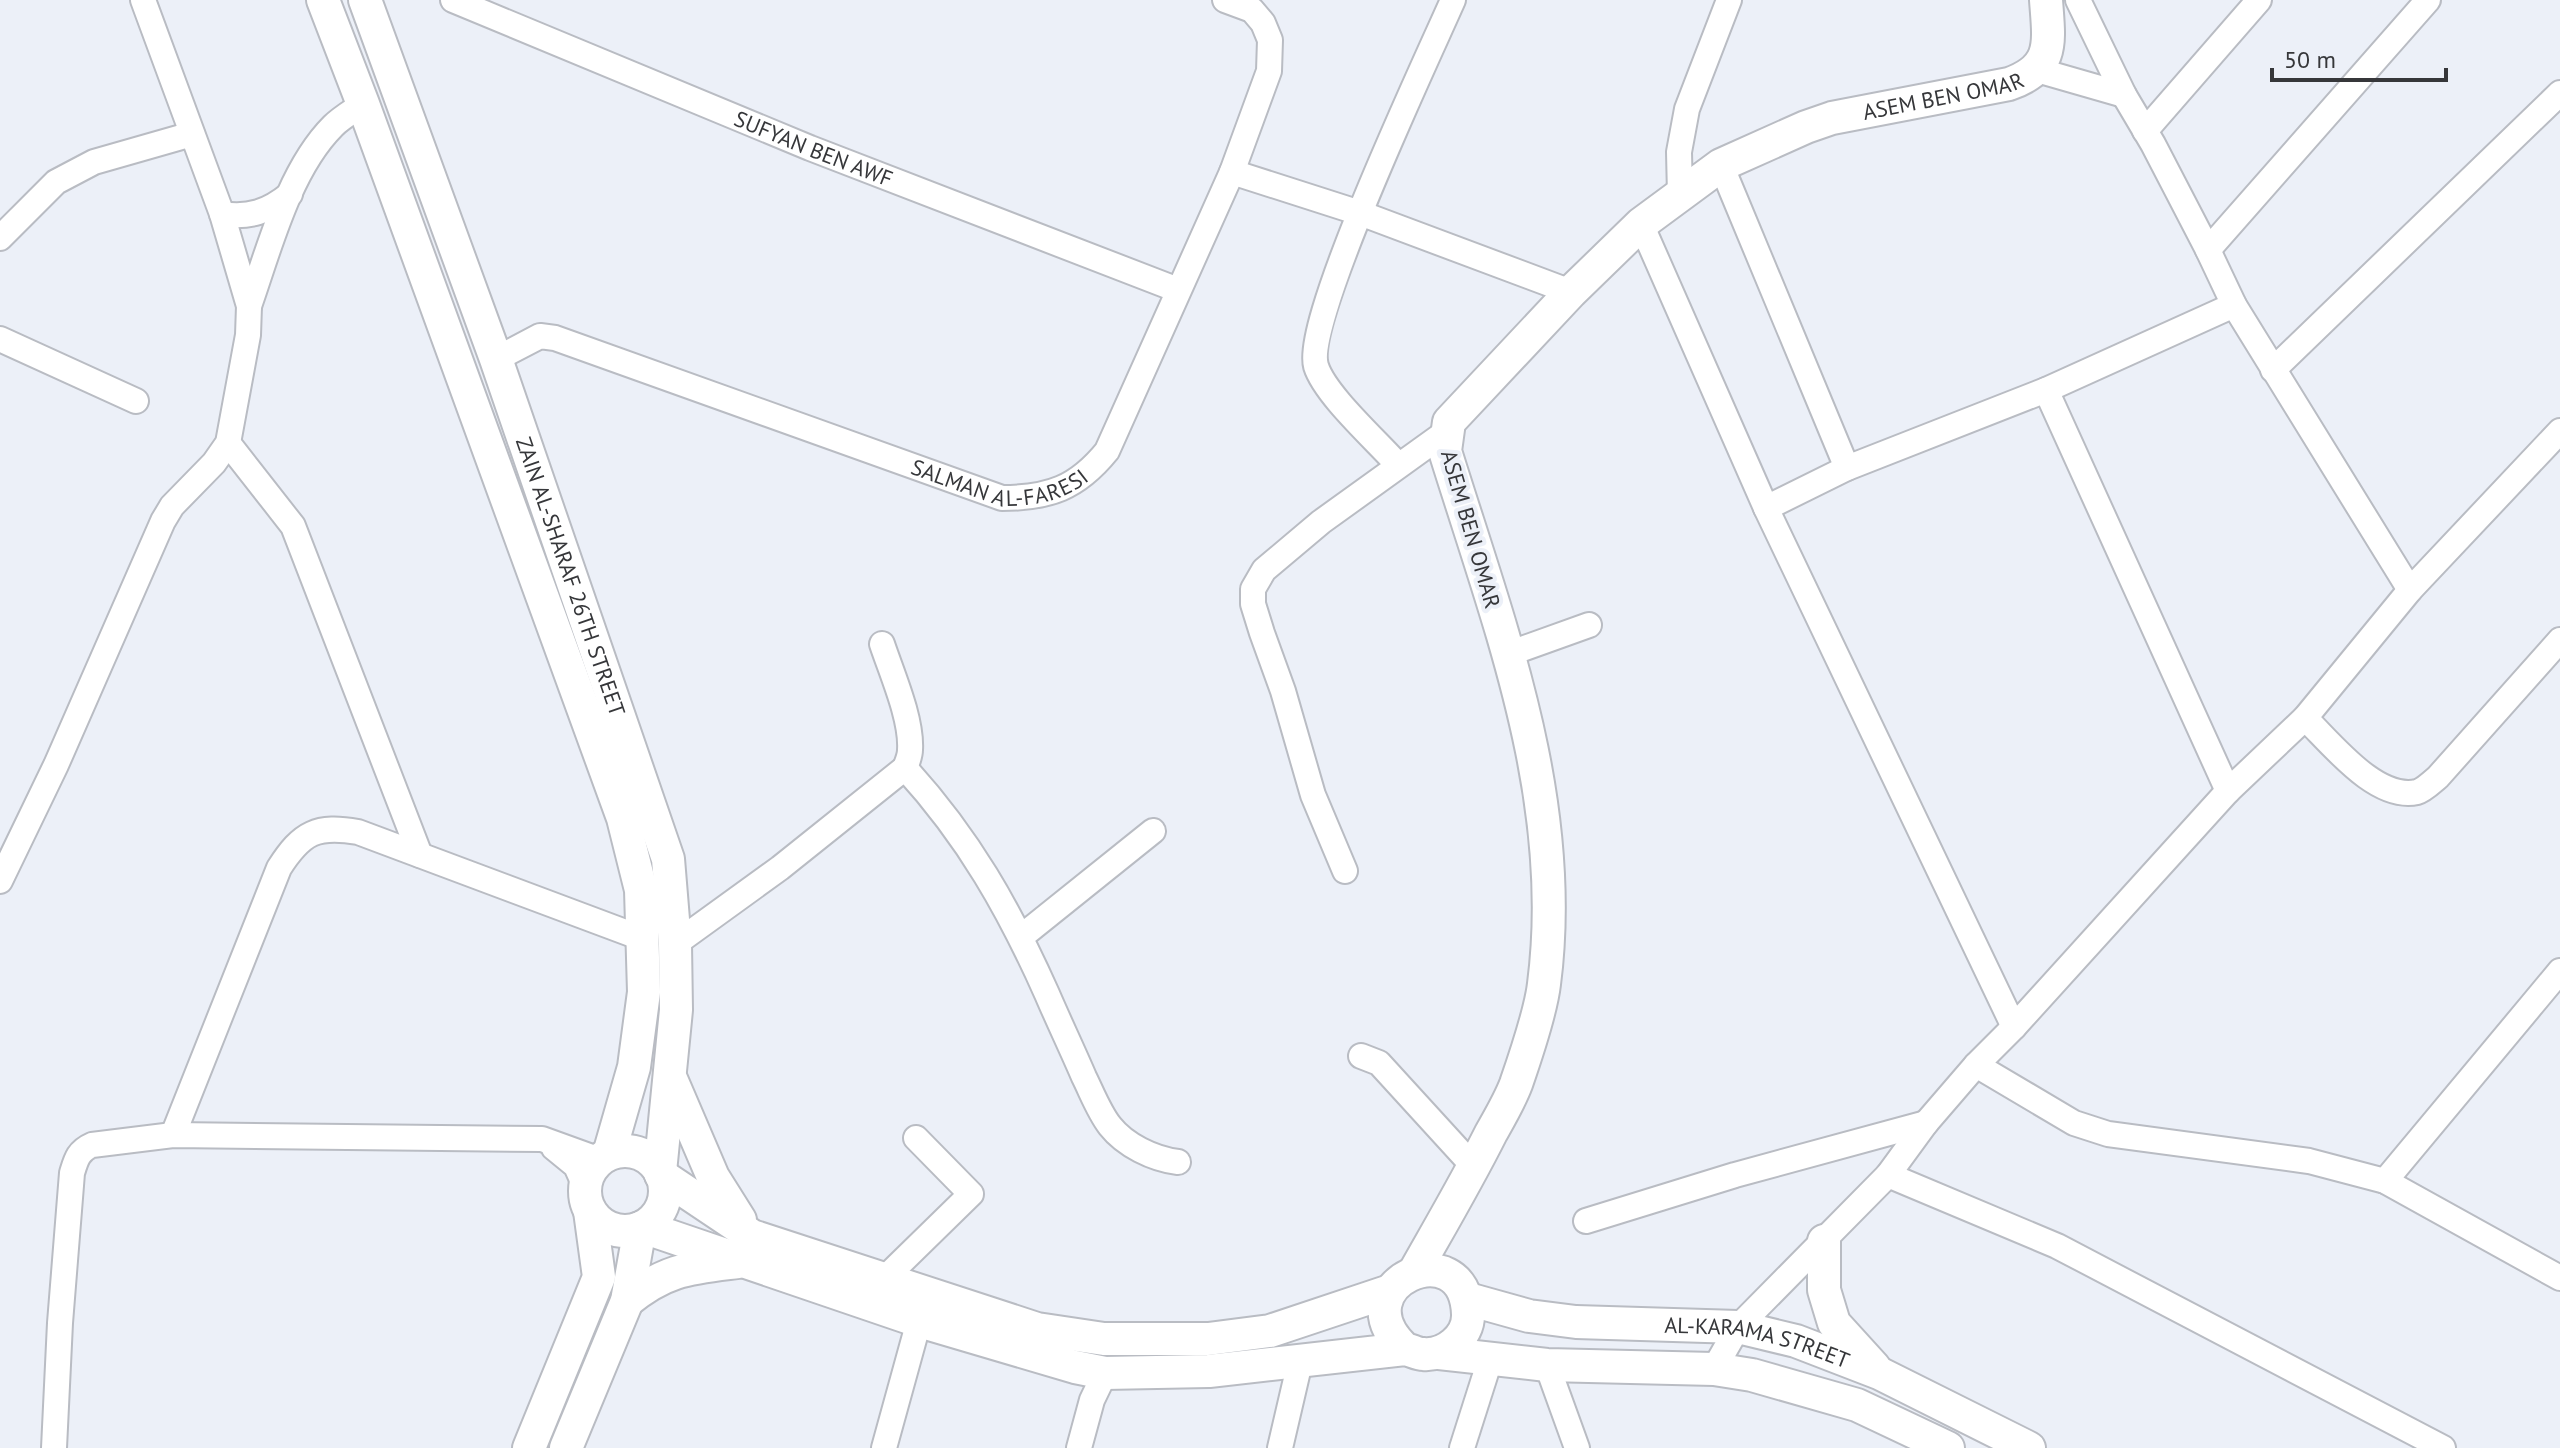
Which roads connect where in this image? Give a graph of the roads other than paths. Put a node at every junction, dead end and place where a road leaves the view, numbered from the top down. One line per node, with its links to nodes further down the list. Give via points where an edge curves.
1 (143, 0): 19 (street)
2 (323, 0): 16 (street, ZAIN AL-SHARAF 26TH STREET)
3 (365, 0): 17 (street, ZAIN AL-SHARAF 26TH STREET)
4 (381, 0): 17 (street)
5 (453, 0): 29 (street, SUFYAN BEN AWF, via 810,148)
6 (1225, 0): 21 (street, SALMAN AL-FARESI, via 1252,10 1270,40 1269,71)
7 (1453, 0): 24 (street)
8 (1729, 0): 23 (street, via 1687,109 1679,152)
9 (2046, 0): 13 (street, ASEM BEN OMAR, via 2049,44)
10 (2078, 0): 15 (street)
11 (2259, 0): 18 (street)
12 (2428, 0): 28 (street)
13 (2037, 70): 15 (street); 20 (street, ASEM BEN OMAR, via 2009,84 1832,118)
14 (2560, 93): 35 (street)
15 (2124, 95): 18 (street)
16 (363, 104): 22 (street, via 333,126); 57 (street, ZAIN AL-SHARAF 26TH STREET, via 623,818)
17 (407, 111): 34 (street, ZAIN AL-SHARAF 26TH STREET)
18 (2145, 131): 28 (street)
19 (192, 134): 25 (street); 27 (street, via 94,162 56,182)
20 (1721, 165): 23 (street, ASEM BEN OMAR); 42 (street)
21 (1232, 172): 24 (street); 29 (street, SALMAN AL-FARESI)
22 (290, 194): 25 (street, via 258,214); 32 (street)
23 (1680, 195): 26 (street, ASEM BEN OMAR)
24 (1360, 213): 30 (street); 41 (street, via 1322,318 1316,365 1337,398)
25 (222, 214): 32 (street)
26 (1641, 224): 30 (street, ASEM BEN OMAR); 43 (street)
27 (0, 238)
28 (2208, 250): 31 (street)
29 (1178, 290): 34 (street, SALMAN AL-FARESI, via 1107,451 1062,490 1032,498 1002,498 570,341 540,336)
30 (1571, 292): 39 (street, ASEM BEN OMAR, via 1455,414)
31 (2234, 305): 35 (street); 36 (street)
32 (249, 306): 40 (street)
33 (0, 339): 37 (street)
34 (496, 359): 57 (street, ZAIN AL-SHARAF 26TH STREET, via 668,859)
35 (2273, 370): 44 (street)
36 (2046, 390): 42 (street); 51 (street)
37 (136, 401)
38 (2560, 431): 44 (street)
39 (1446, 432): 41 (street); 48 (street, ASEM BEN OMAR, via 1445,451)
40 (228, 443): 53 (street, via 293,526); 55 (street, via 163,521)
41 (1398, 465): 54 (street, via 1274,561 1253,589 1253,604 1313,795)
42 (1847, 468): 43 (street)
43 (1766, 508): 59 (street)
44 (2410, 590): 49 (street)
45 (1589, 625): 48 (street)
46 (2560, 640): 49 (street, via 2420,792 2394,793 2364,775)
47 (882, 644): 50 (street, via 903,708 910,749)
48 (1508, 654): 67 (street, ASEM BEN OMAR, via 1533,746 1548,849 1549,921 1544,987 1515,1085)
49 (2305, 718): 51 (street)
50 (905, 768): 56 (street, via 973,852); 57 (street, via 780,868)
51 (2228, 791): 59 (street)
52 (1153, 831): 56 (street)
53 (420, 855): 57 (street); 64 (street, via 332,828 313,832 292,848 279,868)
54 (1345, 871)
55 (0, 881)
56 (1021, 937): 66 (street, via 1109,1125 1125,1142)
57 (659, 941): 62 (street, ZAIN AL-SHARAF 26TH STREET, via 676,1010); 70 (street, ZAIN AL-SHARAF 26TH STREET, via 644,992 634,1067)
58 (2560, 971): 71 (street)
59 (2014, 1027): 61 (street)
60 (1361, 1056): 67 (street, via 1379,1063)
61 (1976, 1065): 63 (street); 71 (street, via 2074,1123 2108,1134 2309,1161)
62 (669, 1074): 68 (street, ZAIN AL-SHARAF 26TH STREET); 76 (street)
63 (1926, 1123): 69 (street); 73 (street)
64 (173, 1135): 70 (street, via 542,1139); 94 (street, via 92,1145 76,1157)
65 (916, 1138): 80 (street, via 971,1194)
66 (1178, 1162)
67 (1474, 1167): 72 (street, ASEM BEN OMAR)
68 (661, 1174): 70 (street, via 644,1156 632,1152); 74 (street, via 664,1198 653,1220); 76 (street)
69 (1888, 1175): 75 (street); 104 (street, via 2057,1246)
70 (596, 1178): 74 (street, via 607,1227); 95 (street, ZAIN AL-SHARAF 26TH STREET, via 599,1277)
71 (2385, 1181): 77 (street)
72 (1455, 1199): 78 (street, ASEM BEN OMAR); 79 (street)
73 (1586, 1221)
74 (642, 1227): 76 (street); 83 (street)
75 (1824, 1241): 85 (street); 93 (street, via 1824,1290 1834,1323)
76 (749, 1248): 80 (street); 83 (street, via 669,1273); 84 (street)
77 (2557, 1270)
78 (1415, 1271): 79 (street); 81 (street)
79 (1448, 1274): 82 (street)
80 (884, 1279): 81 (street, via 1037,1329 1146,1341 1270,1331)
81 (1390, 1291): 86 (street, via 1386,1323)
82 (1468, 1299): 85 (street, AL-KARAMA STREET, via 1576,1322); 87 (street, via 1469,1321 1458,1341)
83 (627, 1301): 96 (street)
84 (919, 1321): 92 (street); 97 (street)
85 (1738, 1327): 91 (street); 93 (street, AL-KARAMA STREET, via 1796,1341)
86 (1405, 1349): 87 (street); 89 (street)
87 (1439, 1353): 88 (street, AL-KARAMA STREET)
88 (1490, 1360): 90 (street, AL-KARAMA STREET); 100 (street)
89 (1300, 1362): 92 (street); 99 (street)
90 (1547, 1365): 91 (street, AL-KARAMA STREET); 101 (street)
91 (1714, 1369): 102 (street, AL-KARAMA STREET, via 1857,1405)
92 (1105, 1373): 98 (street)
93 (1879, 1373): 103 (street, AL-KARAMA STREET)
94 (54, 1448)
95 (529, 1448)
96 (566, 1448)
97 (884, 1448)
98 (1079, 1448)
99 (1280, 1448)
100 (1462, 1448)
101 (1577, 1448)
102 (1948, 1448)
103 (2029, 1448)
104 (2443, 1448)

